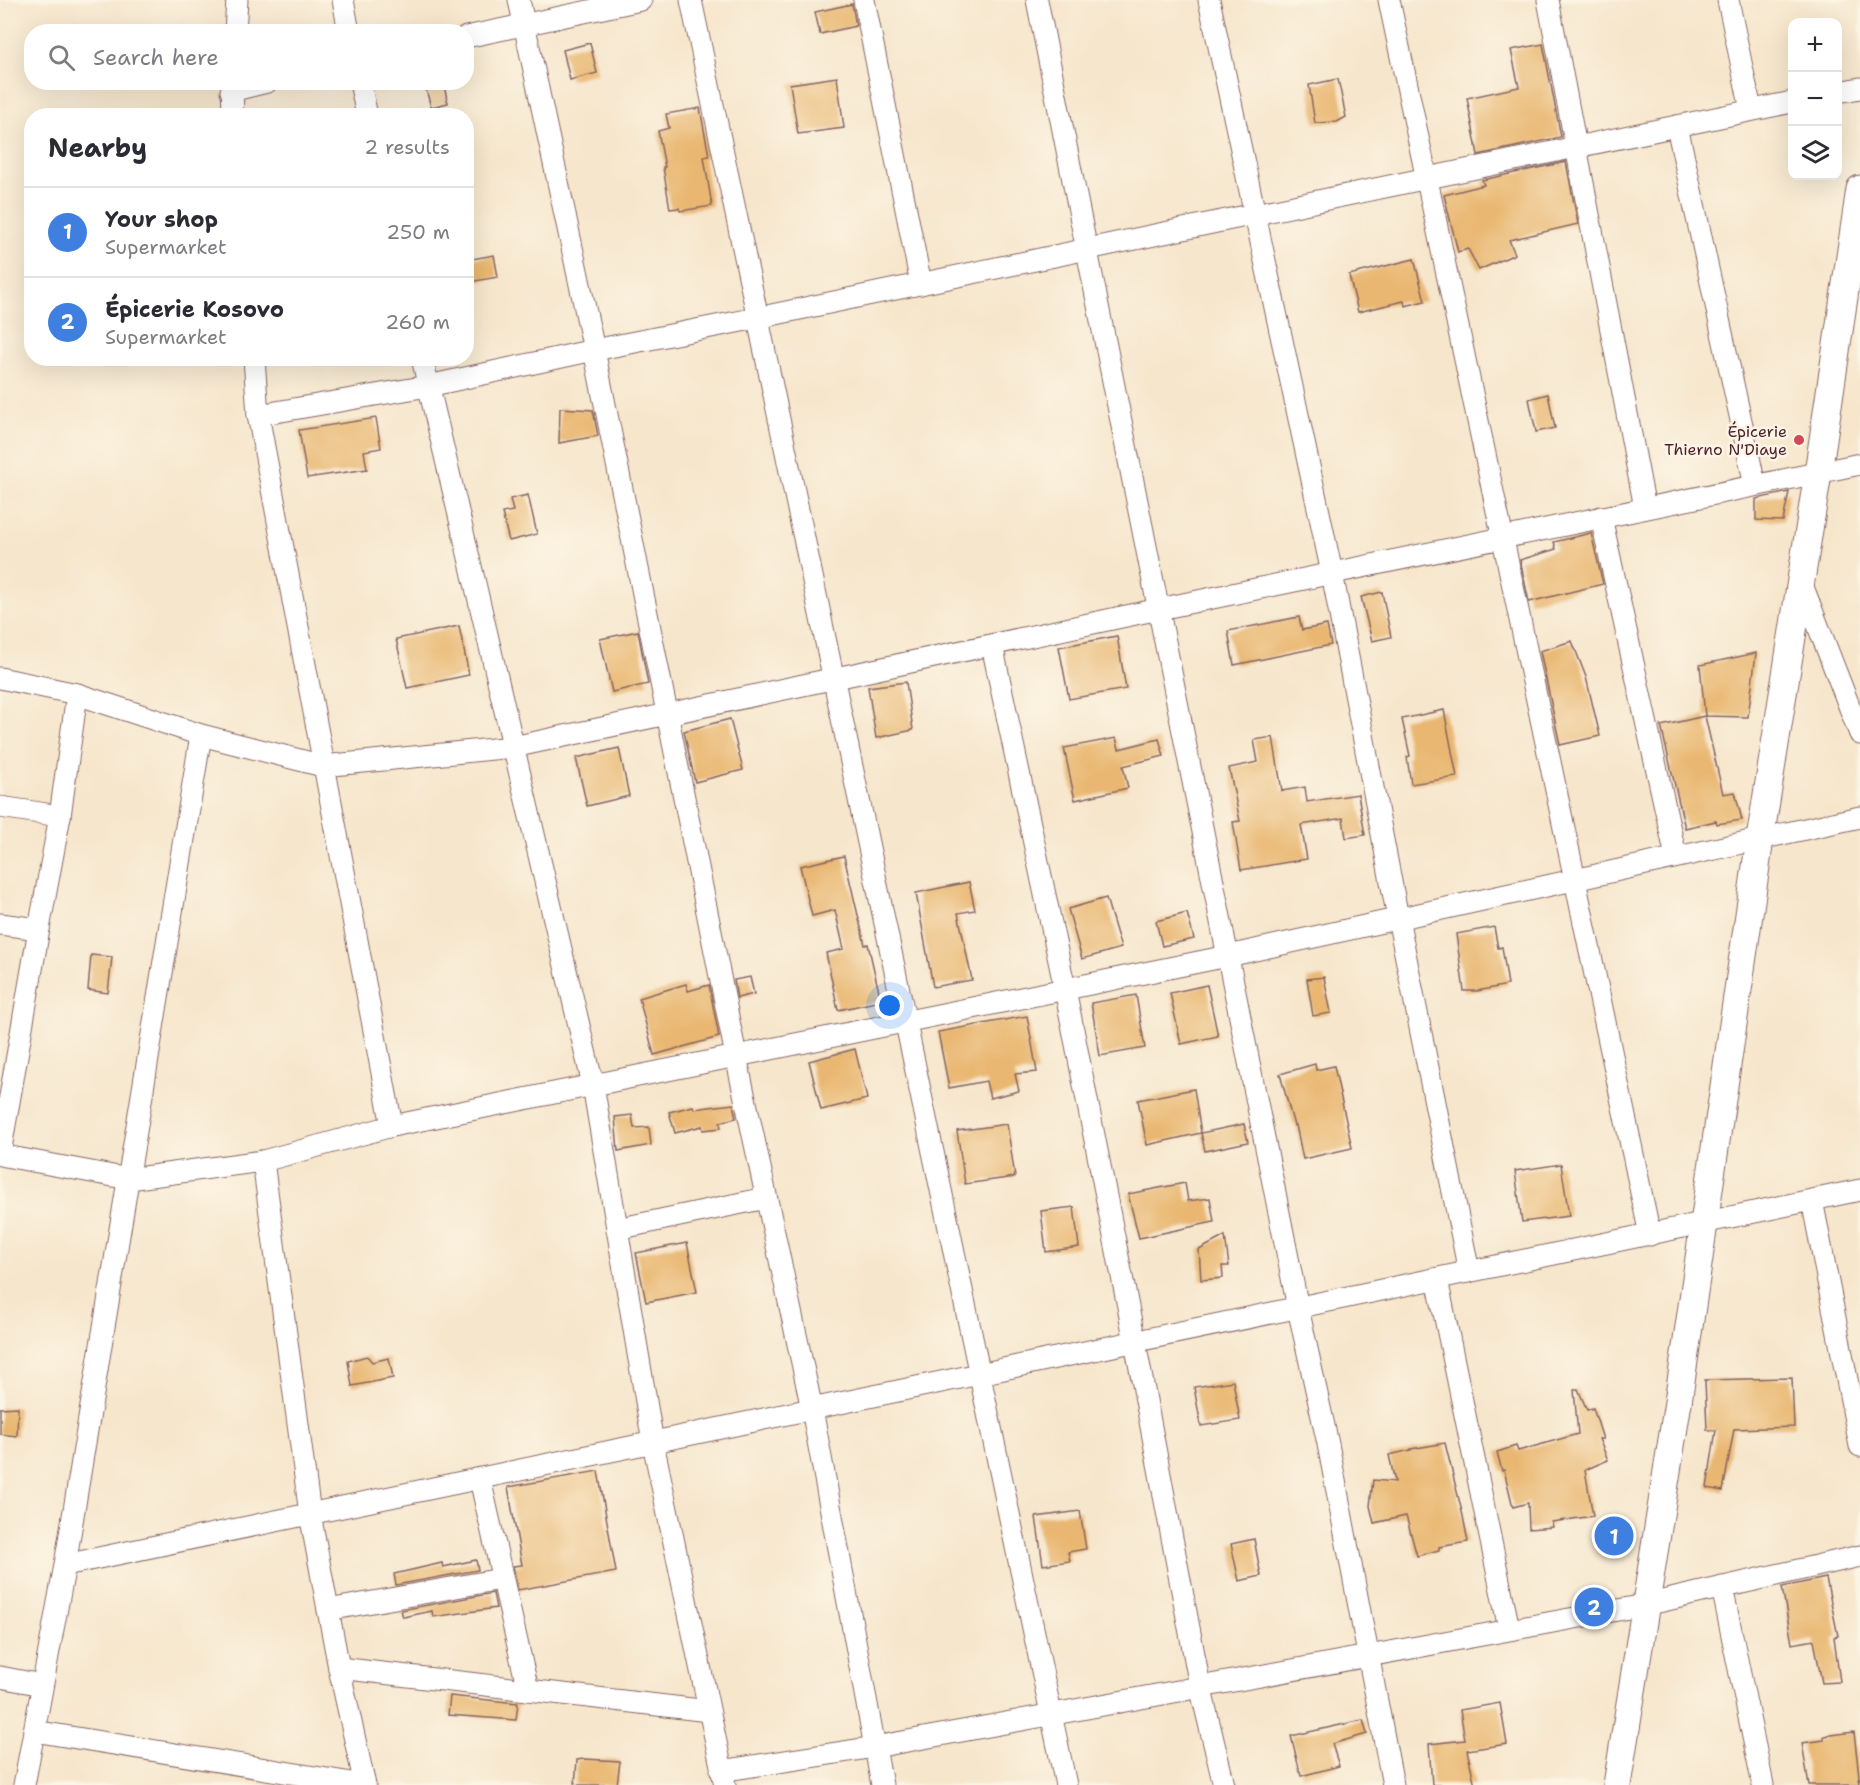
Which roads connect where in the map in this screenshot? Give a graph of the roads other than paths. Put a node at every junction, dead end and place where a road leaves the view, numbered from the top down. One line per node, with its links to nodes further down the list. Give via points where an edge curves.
1 (237, 0): 12 (street)
2 (343, 0): 13 (street)
3 (519, 0): 14 (street)
4 (641, 0): 14 (street)
5 (691, 0): 31 (street)
6 (864, 0): 30 (street)
7 (1037, 0): 29 (street)
8 (1209, 0): 28 (street)
9 (1389, 0): 26 (street)
10 (1548, 0): 25 (street)
11 (1728, 0): 23 (street)
12 (236, 24)
13 (348, 24)
14 (524, 25): 15 (street); 32 (street)
15 (474, 35)
16 (1860, 87): 19 (street)
17 (232, 90): 21 (street)
18 (362, 90): 22 (street)
19 (1842, 91)
20 (1788, 103): 23 (street)
21 (233, 108)
22 (365, 108)
23 (1751, 110): 24 (street)
24 (1677, 126): 25 (street); 39 (street)
25 (1577, 147): 26 (street); 40 (street)
26 (1426, 178): 28 (street); 42 (street)
27 (1860, 189): 38 (street)
28 (1255, 214): 29 (street); 43 (street)
29 (1087, 250): 30 (street); 45 (street)
30 (921, 284): 31 (street)
31 (758, 318): 32 (street); 48 (street)
32 (594, 350): 35 (street); 50 (street)
33 (255, 366): 36 (street)
34 (424, 366): 35 (street)
35 (428, 386): 36 (street); 53 (street)
36 (258, 415): 54 (street)
37 (1860, 464): 38 (street)
38 (1818, 473): 39 (street); 44 (street)
39 (1755, 485): 40 (street)
40 (1646, 508): 41 (street)
41 (1601, 517): 42 (street); 59 (street)
42 (1503, 538): 43 (street); 60 (street)
43 (1332, 573): 45 (street); 61 (street)
44 (1801, 582): 51 (street); 58 (street)
45 (1159, 609): 46 (street); 64 (street)
46 (992, 645): 48 (street); 65 (street)
47 (0, 678): 49 (street)
48 (833, 679): 50 (street); 66 (street)
49 (77, 694): 52 (street); 56 (street)
50 (666, 714): 53 (street); 68 (street)
51 (1860, 734)
52 (201, 735): 54 (street); 73 (street)
53 (513, 747): 54 (street); 69 (street)
54 (323, 766): 70 (street)
55 (0, 807): 56 (street)
56 (60, 816): 63 (street)
57 (1860, 818): 58 (street)
58 (1760, 839): 59 (street); 77 (street)
59 (1676, 857): 60 (street)
60 (1575, 879): 61 (street); 79 (street)
61 (1398, 918): 64 (street); 80 (street)
62 (0, 924): 63 (street)
63 (39, 929): 67 (street)
64 (1228, 956): 65 (street); 82 (street)
65 (1065, 989): 66 (street); 83 (street)
66 (905, 1021): 68 (street); 84 (street)
67 (10, 1038): 71 (street)
68 (736, 1056): 69 (street); 75 (street)
69 (593, 1085): 70 (street); 78 (street)
70 (392, 1126): 72 (street)
71 (0, 1155): 73 (street)
72 (263, 1161): 73 (street); 89 (street)
73 (129, 1179): 91 (street)
74 (1860, 1190): 76 (street)
75 (766, 1198): 78 (street); 85 (street)
76 (1812, 1200): 77 (street); 87 (street)
77 (1704, 1223): 79 (street); 94 (street)
78 (617, 1229): 86 (street)
79 (1650, 1235): 80 (street)
80 (1469, 1272): 81 (street)
81 (1437, 1279): 82 (street); 96 (street)
82 (1298, 1308): 83 (street); 97 (street)
83 (1135, 1342): 84 (street); 101 (street)
84 (980, 1374): 85 (street); 104 (street)
85 (812, 1409): 86 (street); 106 (street)
86 (653, 1443): 88 (street); 103 (street)
87 (1860, 1446)
88 (480, 1479): 89 (street); 92 (street)
89 (310, 1514): 91 (street); 95 (street)
90 (1860, 1556): 93 (street)
91 (65, 1565): 100 (street)
92 (501, 1579): 95 (street); 102 (street)
93 (1722, 1587): 94 (street); 115 (street)
94 (1646, 1605): 96 (street); 114 (street)
95 (328, 1610): 98 (street)
96 (1509, 1629): 97 (street)
97 (1367, 1655): 101 (street); 113 (street)
98 (339, 1668): 102 (street); 109 (street)
99 (0, 1677): 100 (street)
100 (42, 1685): 105 (street)
101 (1200, 1686): 104 (street); 112 (street)
102 (528, 1690): 103 (street)
103 (709, 1711): 107 (street)
104 (1051, 1714): 106 (street); 111 (street)
105 (34, 1731): 108 (street); 109 (street)
106 (875, 1747): 107 (street); 110 (street)
107 (723, 1778)
108 (24, 1785)
109 (364, 1785)
110 (882, 1785)
111 (1066, 1785)
112 (1224, 1785)
113 (1394, 1785)
114 (1617, 1785)
115 (1763, 1785)

